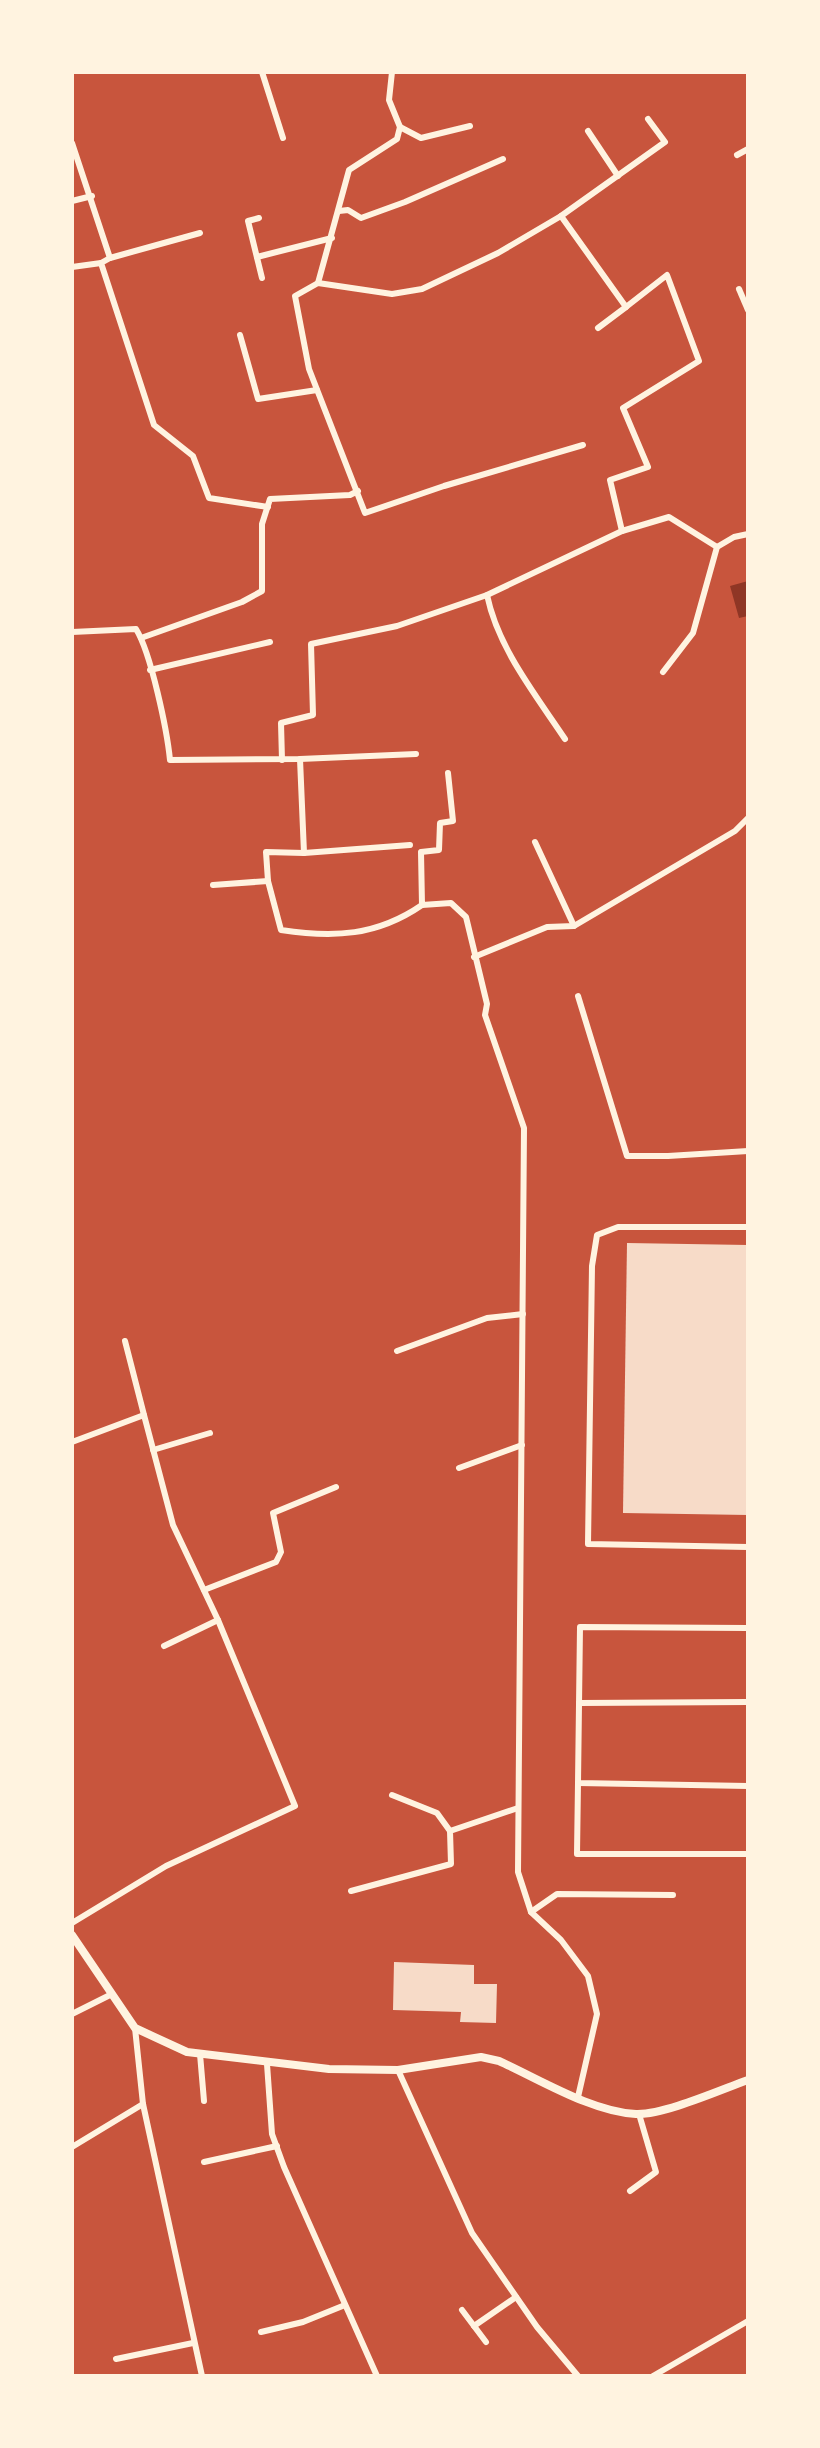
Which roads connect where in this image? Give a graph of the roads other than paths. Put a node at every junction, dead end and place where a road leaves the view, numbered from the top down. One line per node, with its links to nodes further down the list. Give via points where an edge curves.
1 (262, 72): 7 (lane)
2 (392, 72): 5 (lane, via 389,100)
3 (648, 119): 12 (lane, via 665,142)
4 (470, 126): 5 (lane, via 421,138)
5 (400, 127): 15 (lane, via 397,139 349,170)
6 (588, 131): 12 (lane)
7 (283, 138)
8 (72, 143): 13 (lane)
9 (748, 149): 10 (lane)
10 (737, 155)
11 (503, 159): 15 (lane, via 361,218)
12 (618, 176): 16 (lane)
13 (92, 196): 14 (lane); 21 (lane)
14 (72, 201)
15 (339, 211): 19 (lane)
16 (561, 216): 25 (lane, via 422,289 392,294); 27 (lane)
17 (259, 218): 20 (lane, via 248,221)
18 (200, 233): 21 (lane)
19 (332, 238): 20 (lane); 25 (lane)
20 (257, 257): 24 (lane)
21 (110, 258): 22 (lane)
22 (101, 263): 23 (lane); 34 (lane, via 154,425 193,456 209,498)
23 (72, 267)
24 (262, 278)
25 (318, 283): 31 (lane, via 295,296)
26 (739, 289): 28 (lane)
27 (626, 307): 29 (lane); 35 (lane, via 667,275 699,361 623,408 648,467 610,480)
28 (748, 310)
29 (598, 328)
30 (240, 335): 31 (lane, via 258,399)
31 (317, 390): 33 (lane)
32 (583, 445): 33 (lane, via 365,513)
33 (358, 491): 34 (lane, via 270,499)
34 (268, 507): 40 (lane, via 262,524 262,591)
35 (622, 531): 37 (lane, via 669,517); 38 (lane)
36 (748, 534): 37 (lane)
37 (717, 547): 43 (lane, via 693,633)
38 (487, 595): 44 (lane, via 492,620); 47 (lane, via 397,626 311,644 313,715 281,723)
39 (72, 632): 40 (lane, via 136,629)
40 (141, 638): 42 (lane)
41 (270, 642): 42 (lane)
42 (150, 670): 47 (lane, via 170,760)
43 (663, 672)
44 (565, 739)
45 (416, 754): 46 (lane)
46 (300, 759): 47 (lane); 52 (lane)
47 (282, 760)
48 (448, 773): 55 (lane, via 453,821 440,823 439,850 421,852)
49 (748, 818): 56 (lane, via 735,831)
50 (535, 842): 56 (lane)
51 (410, 845): 52 (lane)
52 (304, 853): 53 (lane, via 266,852)
53 (268, 881): 54 (lane); 55 (lane, via 281,930 309,935 372,931)
54 (213, 885)
55 (422, 905): 57 (lane, via 451,903 466,917)
56 (574, 926): 57 (lane, via 547,927)
57 (474, 957): 61 (lane, via 487,1004 485,1015 524,1128)
58 (578, 996): 59 (lane, via 627,1156)
59 (748, 1151)
60 (748, 1227): 71 (lane, via 618,1227 597,1235 592,1266 588,1544)
61 (523, 1314): 63 (lane, via 487,1318); 67 (lane)
62 (125, 1341): 64 (lane)
63 (397, 1351)
64 (144, 1415): 66 (lane); 68 (lane)
65 (210, 1433): 68 (lane)
66 (72, 1442)
67 (522, 1445): 69 (lane); 81 (lane)
68 (153, 1450): 72 (lane, via 173,1525)
69 (459, 1468)
70 (336, 1487): 72 (lane, via 273,1513 281,1552 276,1562)
71 (748, 1547)
72 (204, 1590): 73 (lane)
73 (218, 1620): 75 (lane); 87 (lane, via 295,1806 166,1866)
74 (748, 1628): 77 (lane, via 580,1627)
75 (164, 1646)
76 (748, 1702): 77 (lane)
77 (579, 1703): 78 (lane)
78 (578, 1783): 79 (lane); 83 (lane, via 577,1854)
79 (748, 1786)
80 (392, 1795): 82 (lane, via 437,1813)
81 (518, 1808): 82 (lane); 86 (lane, via 518,1872)
82 (450, 1831): 84 (lane, via 451,1864)
83 (748, 1854)
84 (351, 1891)
85 (673, 1895): 86 (lane, via 557,1894)
86 (531, 1912): 96 (lane, via 588,1976 597,2014)
87 (72, 1923)
88 (72, 1935): 89 (street)
89 (112, 1994): 90 (lane); 91 (street)
90 (72, 2014)
91 (135, 2028): 92 (street); 98 (lane)
92 (200, 2054): 93 (street); 97 (lane)
93 (267, 2064): 94 (street); 100 (lane)
94 (398, 2070): 96 (street, via 481,2057); 104 (lane, via 472,2233)
95 (748, 2080): 99 (street)
96 (578, 2097): 99 (street, via 606,2109)
97 (204, 2101)
98 (143, 2104): 101 (lane); 111 (lane)
99 (639, 2114): 103 (lane, via 656,2172)
100 (277, 2146): 102 (lane); 105 (lane)
101 (72, 2147)
102 (204, 2162)
103 (630, 2191)
104 (516, 2297): 108 (lane); 115 (lane)
105 (345, 2305): 109 (lane); 114 (lane)
106 (462, 2310): 108 (lane)
107 (748, 2321): 116 (lane)
108 (474, 2326): 110 (lane)
109 (261, 2332)
110 (486, 2342)
111 (193, 2343): 112 (lane); 113 (lane)
112 (116, 2359)
113 (202, 2376)
114 (377, 2376)
115 (578, 2376)
116 (653, 2376)

